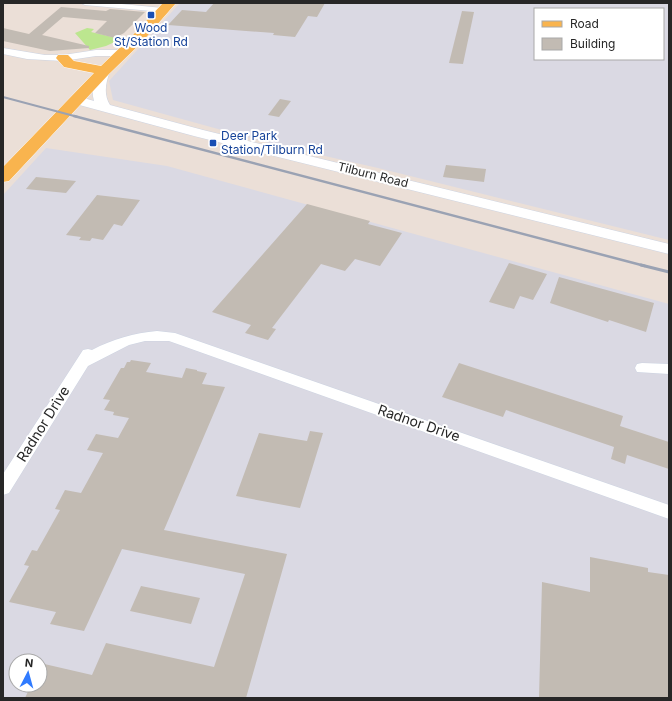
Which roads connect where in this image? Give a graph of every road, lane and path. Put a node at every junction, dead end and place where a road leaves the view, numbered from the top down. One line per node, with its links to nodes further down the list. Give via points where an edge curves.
1 (86, 3): 2 (street)
2 (166, 6): 4 (main road, via 145,29)
3 (3, 51): 5 (street, via 33,58)
4 (117, 53): 5 (street); 6 (main road)
5 (64, 58): 6 (main road, via 69,64)
6 (97, 70): 7 (main road); 8 (street, via 102,100)
7 (71, 97): 8 (street, Tilburn Road); 9 (main road)
8 (112, 109): 9 (street); 12 (street, Tilburn Road)
9 (57, 112): 10 (main road); 11 (main road)
10 (3, 158)
11 (3, 177)
12 (669, 249)
13 (642, 368): 14 (street)
14 (669, 369)
15 (3, 488): 16 (street, Radnor Drive, via 83,362 120,342 143,337 170,336)
16 (669, 512)

